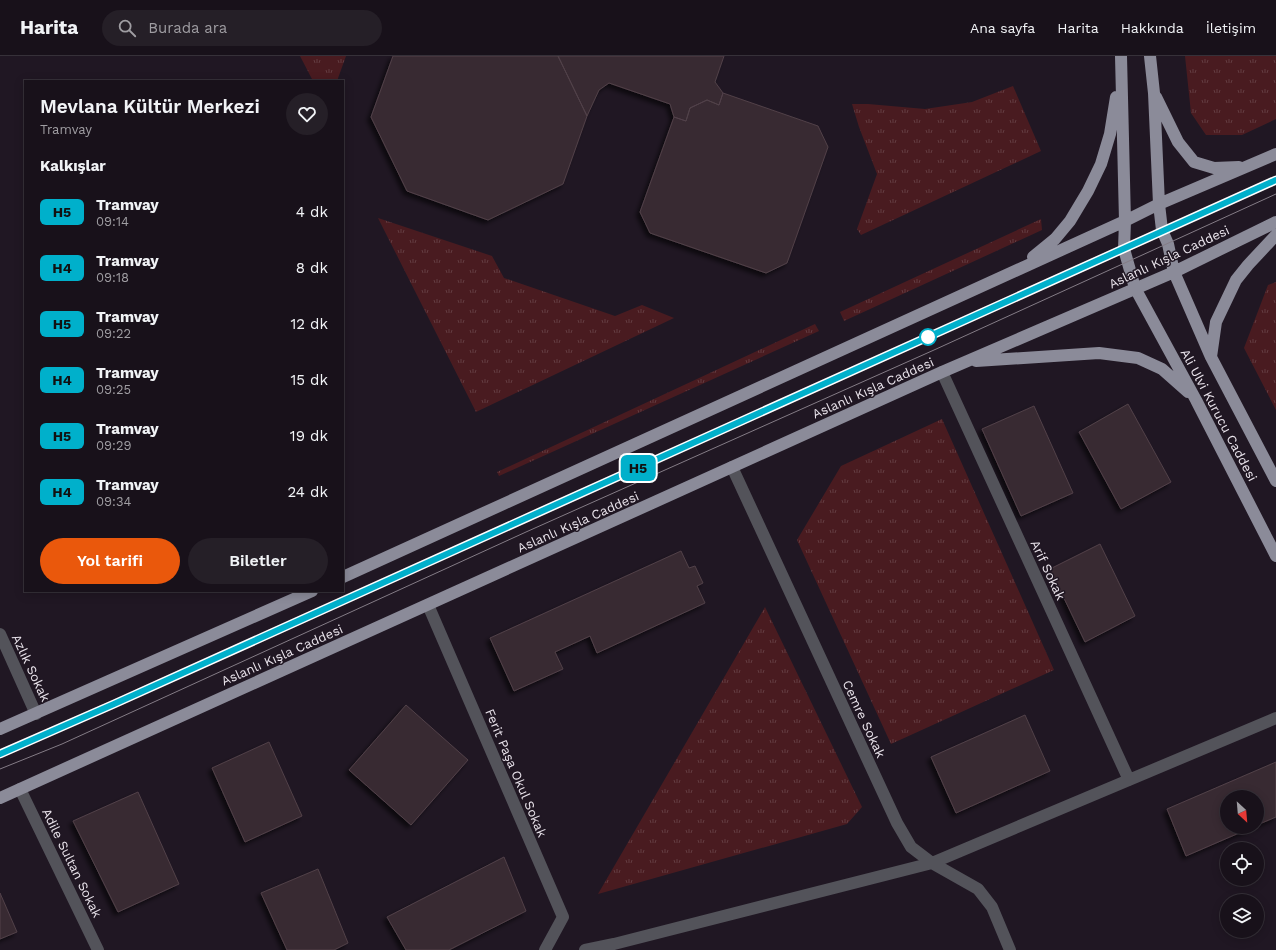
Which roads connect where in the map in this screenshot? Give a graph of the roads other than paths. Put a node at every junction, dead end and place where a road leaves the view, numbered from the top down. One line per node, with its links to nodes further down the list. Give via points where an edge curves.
1 (1120, 56): 7 (main road, Ali Ulvi Kurucu Caddesi); 10 (main road, via 1110,134 1101,164 1070,221 1055,239)
2 (1150, 56): 3 (main road, Ali Ulvi Kurucu Caddesi)
3 (1154, 93): 5 (main road, via 1178,142 1194,162 1214,168); 6 (main road, Ali Ulvi Kurucu Caddesi)
4 (1276, 154): 5 (main road)
5 (1248, 166): 6 (main road)
6 (1159, 204): 7 (main road); 11 (main road, Ali Ulvi Kurucu Caddesi, via 1162,230)
7 (1125, 221): 10 (main road); 12 (main road, Ali Ulvi Kurucu Caddesi, via 1124,249)
8 (1276, 222): 11 (main road, Aslanlı Kışla Caddesi)
9 (1276, 235): 13 (main road, via 1236,280 1216,322)
10 (1019, 268): 20 (main road)
11 (1174, 272): 12 (main road, Aslanlı Kışla Caddesi); 13 (main road, Ali Ulvi Kurucu Caddesi)
12 (1135, 288): 14 (main road, Aslanlı Kışla Caddesi); 16 (main road, Ali Ulvi Kurucu Caddesi)
13 (1210, 357): 18 (main road, Ali Ulvi Kurucu Caddesi)
14 (967, 362): 15 (main road, Aslanlı Kışla Caddesi); 16 (main road, via 1100,353 1138,358 1162,369)
15 (942, 372): 17 (main road, Aslanlı Kışla Caddesi); 27 (street, Arif Sokak)
16 (1196, 400): 19 (main road, Ali Ulvi Kurucu Caddesi)
17 (732, 467): 22 (main road, Aslanlı Kışla Caddesi); 30 (street, Cemre Sokak, via 897,823 911,847)
18 (1276, 481)
19 (1276, 556)
20 (344, 577)
21 (310, 592): 24 (main road)
22 (428, 605): 28 (main road, Aslanlı Kışla Caddesi); 33 (street, Ferit Paşa Okul Sokak, via 564,918)
23 (0, 634): 24 (street, Azlık Sokak)
24 (36, 714): 26 (main road)
25 (1276, 718): 27 (street)
26 (0, 729)
27 (1129, 780): 30 (street)
28 (20, 789): 29 (main road, Aslanlı Kışla Caddesi); 32 (street, Adile Sultan Sokak)
29 (0, 798)
30 (932, 863): 31 (street); 35 (street, Cemre Sokak, via 978,889 992,907)
31 (615, 947): 34 (street)
32 (98, 950)
33 (545, 950)
34 (585, 950)
35 (1010, 950)

